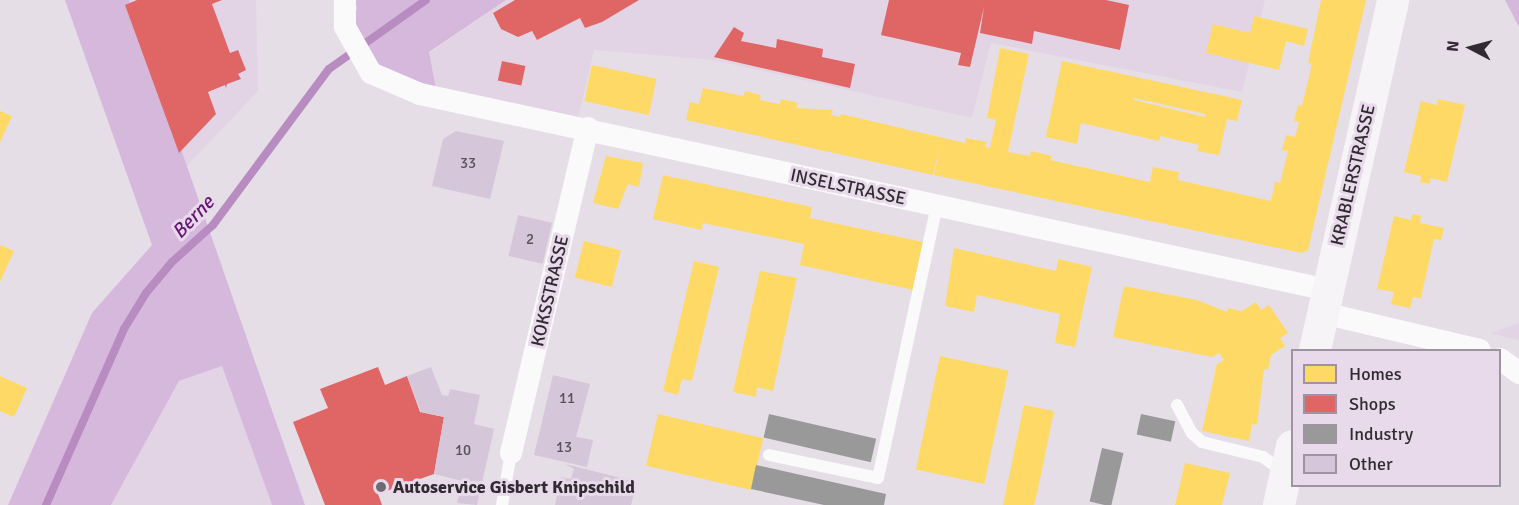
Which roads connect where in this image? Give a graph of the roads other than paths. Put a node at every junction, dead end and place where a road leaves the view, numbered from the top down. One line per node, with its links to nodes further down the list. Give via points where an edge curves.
1 (1393, 0): 5 (street, KRABLERSTRASSE)
2 (344, 9): 3 (street, INSELSTRASSE, via 371,73 420,94)
3 (588, 128): 4 (street, INSELSTRASSE); 11 (street, KOKSSTRASSE)
4 (937, 206): 5 (street, INSELSTRASSE); 12 (lane, via 878,478)
5 (1325, 302): 6 (street, KRABLERSTRASSE); 7 (street, INSELSTRASSE)
6 (1315, 349)
7 (1474, 349)
8 (1501, 360): 9 (street)
9 (1519, 373)
10 (1177, 405): 13 (lane, via 1202,442)
11 (511, 453): 14 (lane)
12 (769, 455)
13 (1289, 460): 15 (street)
14 (502, 505)
15 (1279, 505)

